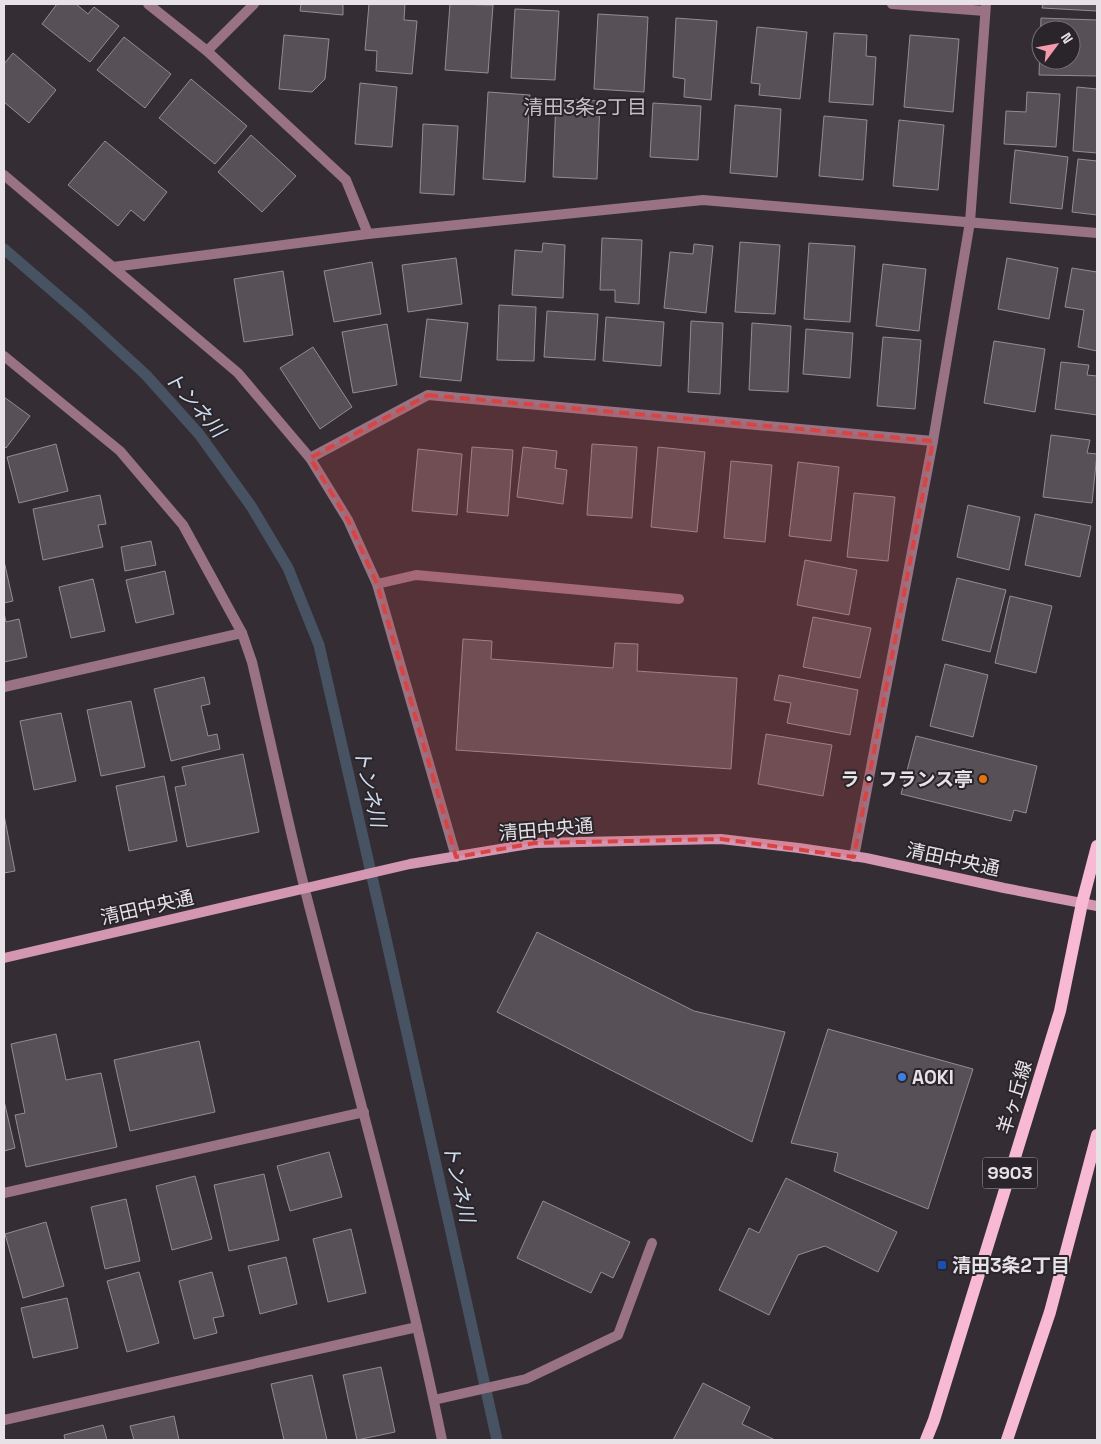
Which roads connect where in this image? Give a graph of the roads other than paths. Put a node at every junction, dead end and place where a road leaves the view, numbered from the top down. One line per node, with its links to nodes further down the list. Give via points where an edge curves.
1 (148, 4): 5 (street)
2 (254, 4): 5 (street)
3 (892, 4): 4 (street)
4 (985, 8): 7 (street)
5 (207, 51): 9 (street, via 346,180)
6 (4, 175): 10 (street)
7 (970, 222): 8 (street); 9 (street, via 703,200); 12 (street)
8 (1097, 233)
9 (368, 234): 10 (street)
10 (113, 267): 13 (street, via 238,373)
11 (4, 356): 16 (street, via 120,451 183,525)
12 (933, 441): 13 (street, via 428,395); 20 (street)
13 (310, 458): 14 (street, via 348,520)
14 (377, 584): 15 (street, via 416,575); 19 (street)
15 (679, 599)
16 (242, 633): 17 (street); 21 (street, via 252,662)
17 (4, 687)
18 (1097, 846): 22 (main road, 羊ヶ丘線 / 9903)
19 (456, 857): 20 (street, 清田中央通, via 535,843 721,839); 21 (street, 清田中央通)
20 (854, 857): 22 (street, 清田中央通)
21 (305, 888): 24 (street, 清田中央通); 25 (street)
22 (1082, 903): 23 (street, 清田中央通); 33 (main road, 羊ヶ丘線 / 9903, via 1060,1010)
23 (1097, 906)
24 (4, 958)
25 (364, 1112): 27 (street); 29 (street)
26 (1097, 1134): 34 (main road, via 1050,1312)
27 (4, 1193)
28 (652, 1243): 30 (street, via 618,1335 526,1379)
29 (417, 1327): 30 (street); 31 (street)
30 (434, 1400): 32 (street)
31 (4, 1420)
32 (442, 1440)
33 (926, 1440)
34 (1006, 1440)

